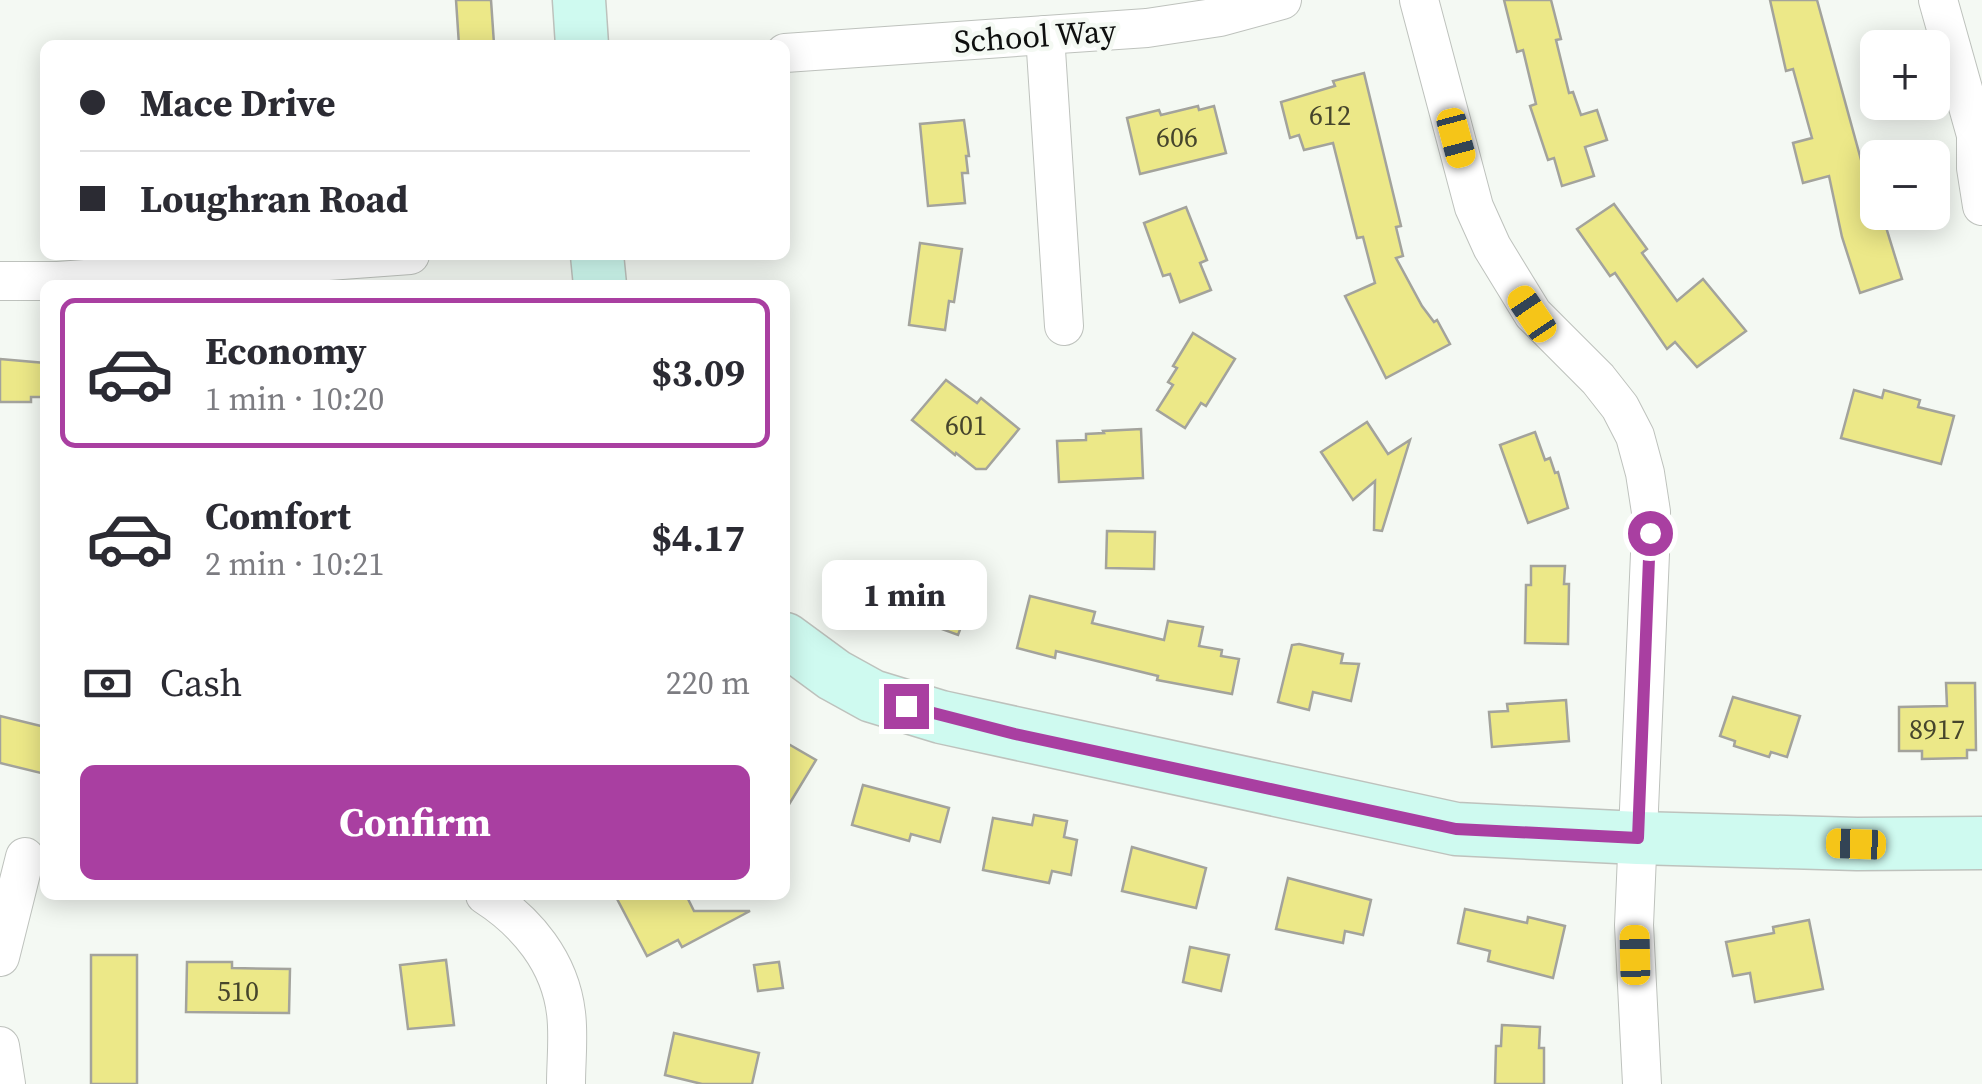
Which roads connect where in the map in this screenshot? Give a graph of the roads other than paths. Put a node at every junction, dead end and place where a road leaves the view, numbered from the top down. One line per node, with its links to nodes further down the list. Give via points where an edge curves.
1 (579, 0): 6 (street)
2 (1282, 0): 5 (street, School Way, via 1202,20)
3 (1419, 0): 15 (street, via 1474,208 1492,246 1532,314 1620,407 1646,473 1650,554)
4 (1938, 0): 8 (street, via 1976,135)
5 (1045, 35): 7 (street, School Way); 13 (street)
6 (582, 40)
7 (790, 53)
8 (1982, 206)
9 (342, 260): 10 (street)
10 (72, 280)
11 (0, 281): 12 (street)
12 (40, 281)
13 (1064, 326)
14 (790, 643): 15 (street, via 872,696 941,717 1456,829)
15 (1638, 838): 16 (street); 23 (street)
16 (1982, 842)
17 (23, 856): 19 (street)
18 (493, 900): 22 (street, via 530,932 557,980 566,1013)
19 (0, 957)
20 (0, 1046): 21 (street)
21 (6, 1084)
22 (566, 1084)
23 (1642, 1084)

